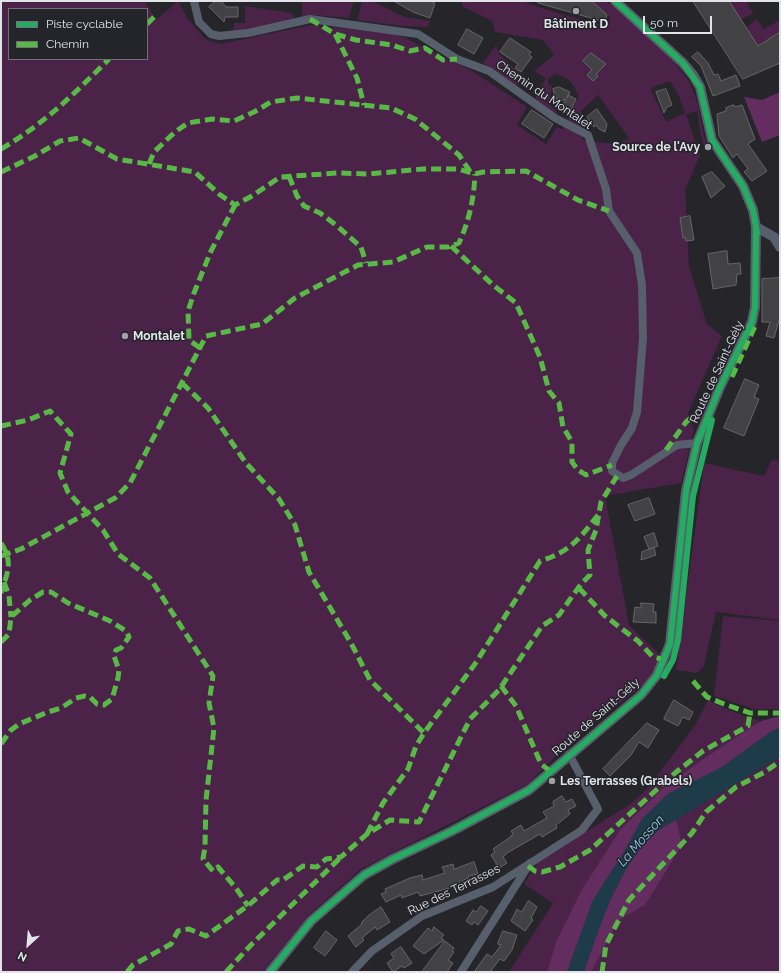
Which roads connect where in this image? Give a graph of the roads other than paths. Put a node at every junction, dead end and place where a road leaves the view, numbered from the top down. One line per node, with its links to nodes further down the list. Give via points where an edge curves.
1 (194, 1): 5 (street, Chemin du Montalet, via 199,22 211,34 219,36 248,33 310,18 418,34 457,59 489,71 555,118 588,136 606,189 609,211 637,252 642,285 643,338 637,412 632,428 612,463 612,471 623,478 677,445)
2 (615, 1): 3 (street, Route de Saint-Gély, via 683,63 697,82 706,106 712,140 743,186 753,210)
3 (756, 227): 4 (street, via 774,237); 5 (street, Route de Saint-Gély, via 755,307 752,322 720,387)
4 (780, 247)
5 (697, 443): 6 (street, Route de Saint-Gély, via 686,491 670,644 664,660 657,675 641,695)
6 (569, 754): 7 (street, Rue des Terrasses, via 598,809 582,830); 8 (street, Route de Saint-Gély, via 529,790 364,875 311,921)
7 (531, 861): 9 (street, Rue des Terrasses, via 493,887 422,916 372,951); 10 (street, Rue des Terrasses)
8 (270, 972)
9 (352, 972)
10 (461, 972)

